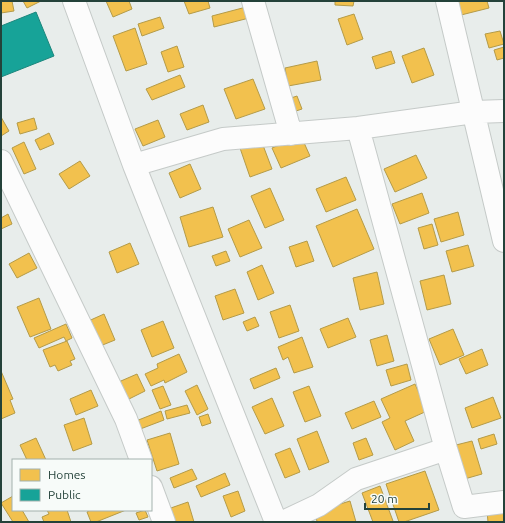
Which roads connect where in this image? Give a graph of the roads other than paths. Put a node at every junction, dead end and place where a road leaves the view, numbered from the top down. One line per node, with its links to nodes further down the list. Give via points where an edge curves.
1 (74, 1): 9 (street)
2 (253, 1): 7 (street)
3 (447, 1): 5 (street)
4 (504, 111): 5 (street)
5 (474, 112): 6 (street); 10 (street)
6 (358, 128): 7 (street); 11 (street)
7 (291, 134): 9 (street, via 223,139)
8 (1, 162): 12 (street, via 126,419)
9 (134, 164): 16 (street)
10 (504, 241)
11 (446, 449): 14 (street, via 464,507); 17 (street, via 356,479 319,505)
12 (141, 459)
13 (152, 490): 15 (street)
14 (504, 502)
15 (164, 522)
16 (276, 522)
17 (283, 522)

